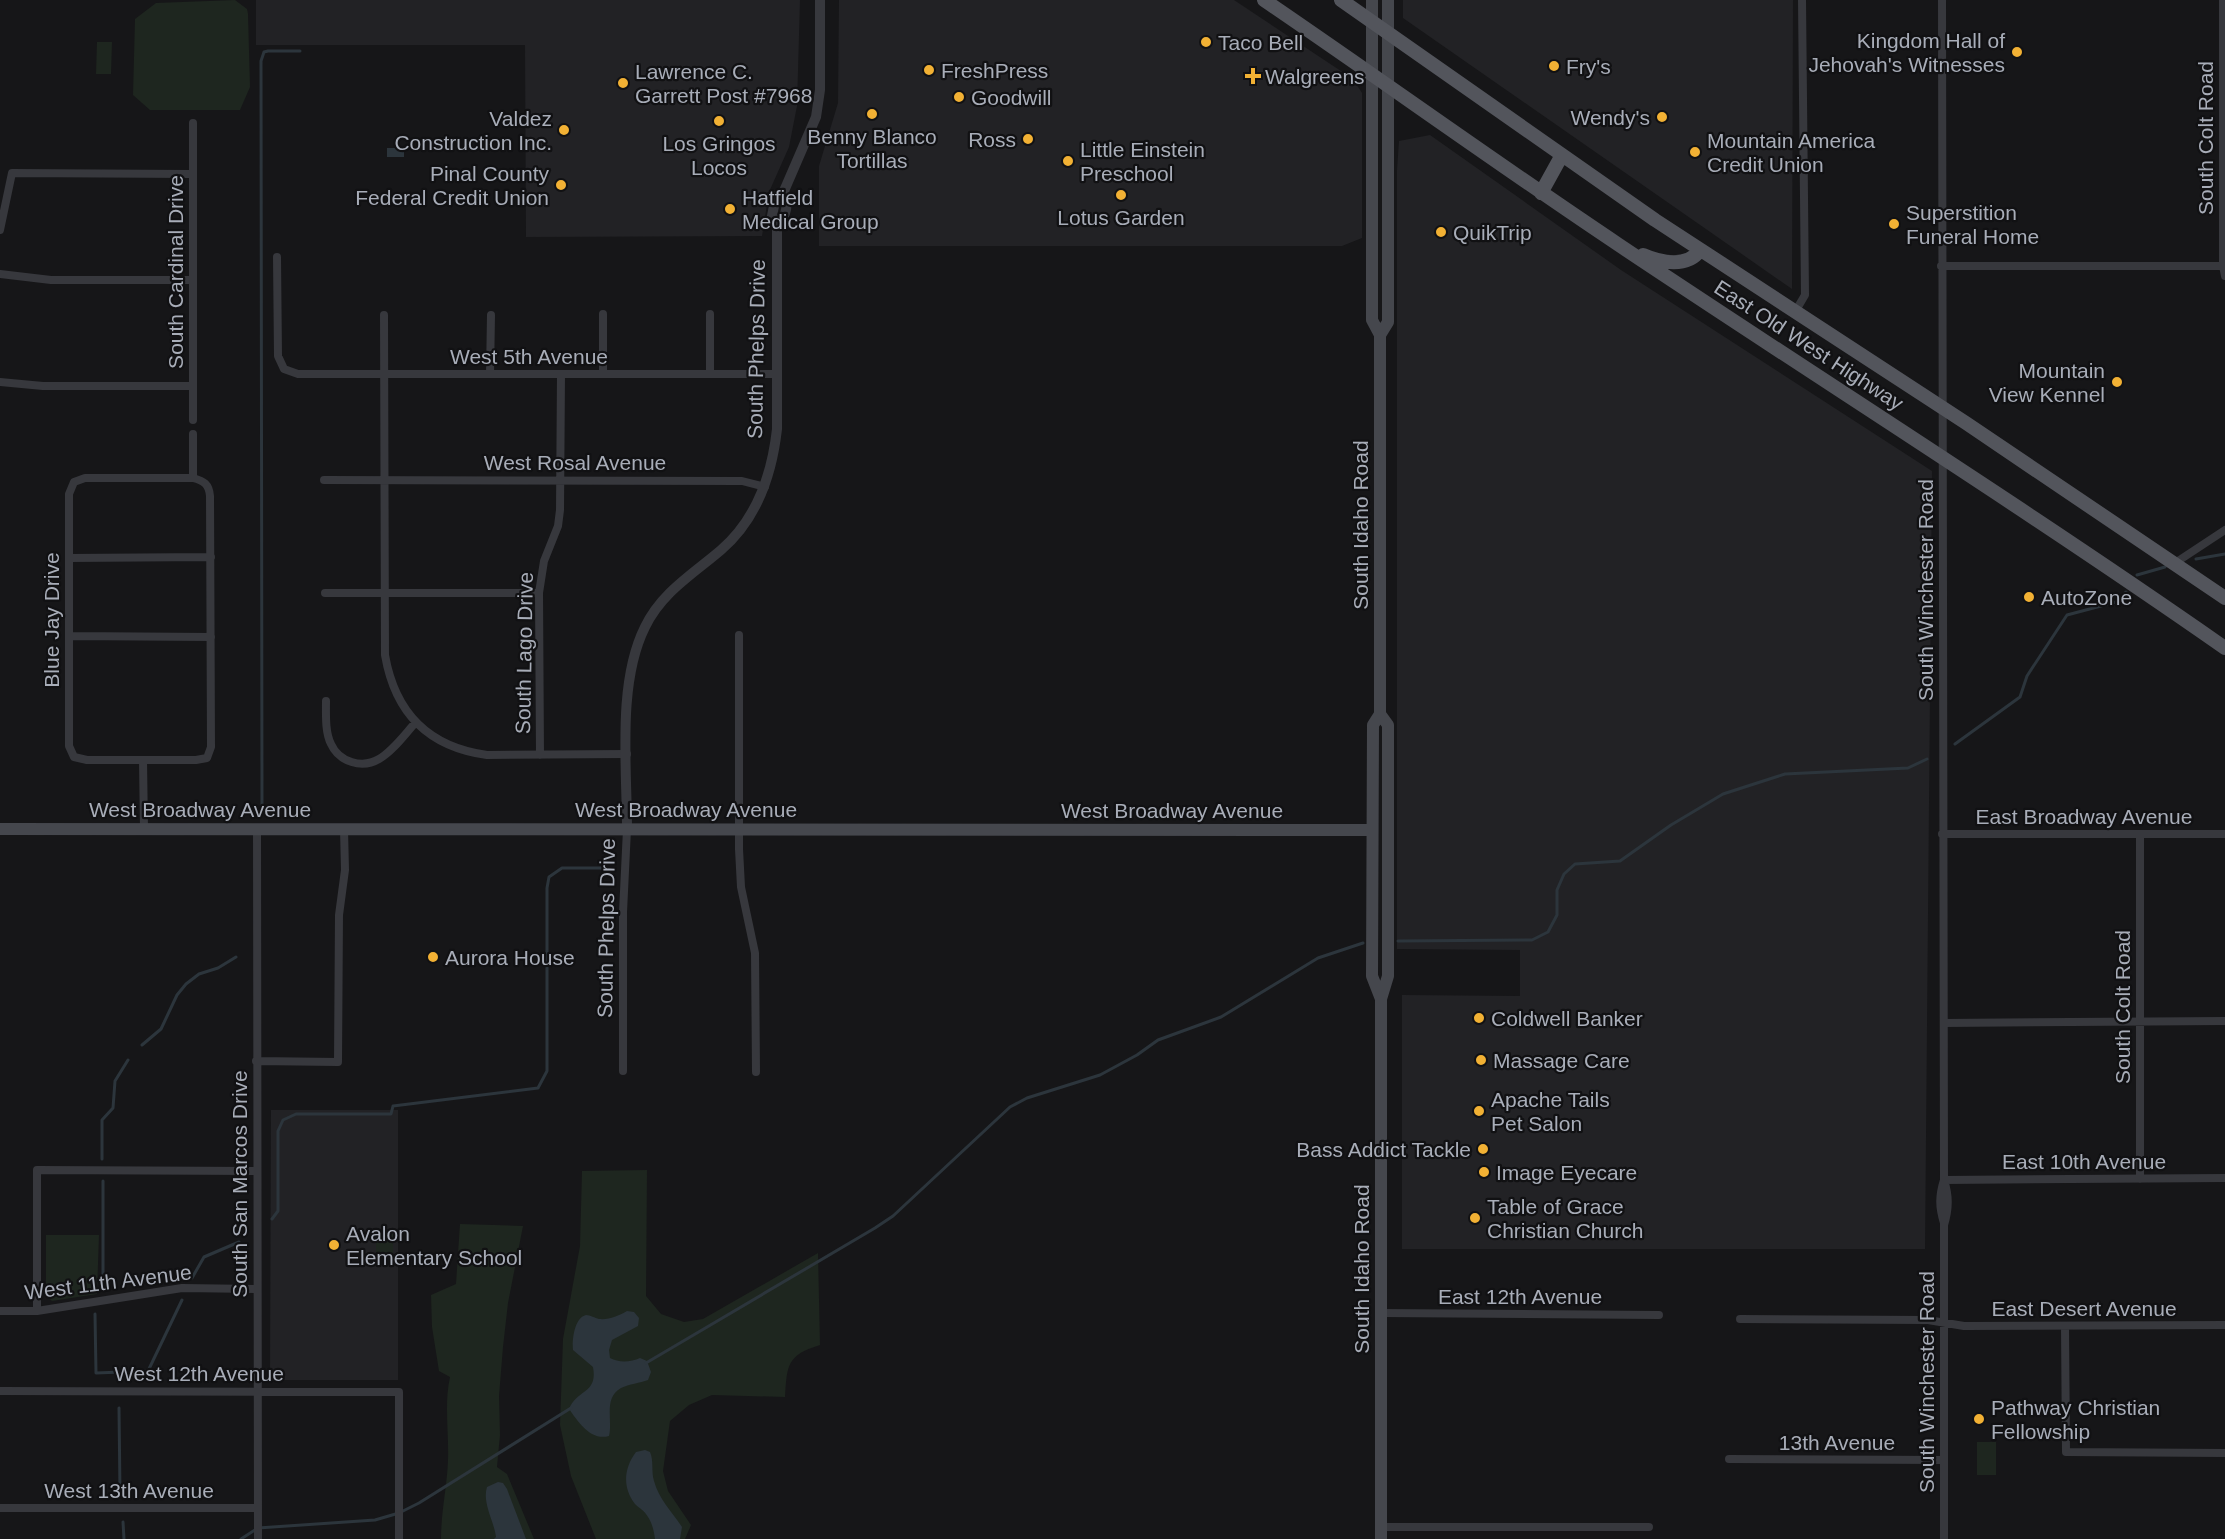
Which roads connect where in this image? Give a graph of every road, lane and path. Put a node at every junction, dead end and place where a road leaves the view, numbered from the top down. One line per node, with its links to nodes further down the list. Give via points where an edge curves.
1 (820, 0): 37 (street, South Phelps Drive, via 820,90 816,117 784,191 776,196 772,216 777,224)
2 (1264, 0): 11 (main road, East Old West Highway)
3 (1341, 0): 9 (main road, East Old West Highway)
4 (1372, 0): 9 (main road, South Idaho Road)
5 (1388, 0): 10 (main road, South Idaho Road)
6 (1802, 0): 26 (street, via 1805,295)
7 (1942, 0): 21 (street, South Winchester Road)
8 (2223, 0): 22 (street, South Colt Road)
9 (1372, 22): 10 (main road, East Old West Highway); 11 (main road, South Idaho Road)
10 (1388, 33): 12 (main road, South Idaho Road); 14 (main road, East Old West Highway)
11 (1372, 74): 12 (main road, East Old West Highway); 31 (main road, South Idaho Road, via 1372,321)
12 (1388, 84): 16 (main road, East Old West Highway); 31 (main road, South Idaho Road, via 1388,322)
13 (193, 123): 15 (street, South Cardinal Drive)
14 (1563, 155): 16 (main road); 19 (main road, East Old West Highway)
15 (192, 174): 17 (street, via 12,173); 25 (street, South Cardinal Drive)
16 (1540, 193): 18 (main road, East Old West Highway)
17 (0, 230)
18 (1619, 245): 19 (main road, via 1665,262 1690,259); 43 (main road, East Old West Highway)
19 (1700, 250): 26 (main road, East Old West Highway)
20 (277, 256): 32 (street, West 5th Avenue, via 278,356 284,369 298,374)
21 (1941, 266): 22 (street); 40 (street, South Winchester Road)
22 (2224, 266): 24 (street, South Colt Road)
23 (0, 274): 25 (street, via 51,280)
24 (2225, 276)
25 (193, 280): 39 (street, South Cardinal Drive)
26 (1795, 312): 40 (main road, East Old West Highway)
27 (603, 314): 35 (street)
28 (710, 314): 36 (street)
29 (384, 315): 32 (street)
30 (491, 315): 33 (street)
31 (1380, 335): 62 (main road, South Idaho Road)
32 (384, 374): 33 (street, West 5th Avenue); 46 (street)
33 (490, 374): 34 (street, West 5th Avenue)
34 (561, 374): 35 (street, West 5th Avenue); 47 (street, South Lago Drive)
35 (603, 374): 36 (street, West 5th Avenue)
36 (710, 374): 37 (street, West 5th Avenue)
37 (776, 374): 48 (street, South Phelps Drive, via 777,429)
38 (0, 382): 39 (street, via 43,386)
39 (193, 386): 41 (street, South Cardinal Drive)
40 (1943, 407): 43 (street, South Winchester Road); 52 (main road, East Old West Highway)
41 (193, 420)
42 (193, 434): 44 (street)
43 (1943, 457): 60 (main road, East Old West Highway); 74 (street, South Winchester Road)
44 (193, 478): 50 (street, via 207,485 210,496); 51 (street, Blue Jay Drive, via 85,478 74,482 69,494)
45 (324, 480): 46 (street, West Rosal Avenue)
46 (384, 480): 47 (street, West Rosal Avenue); 54 (street)
47 (561, 480): 48 (street, West Rosal Avenue, via 742,481); 55 (street, South Lago Drive, via 558,526 544,561)
48 (765, 487): 64 (street, South Phelps Drive, via 744,525 722,550 674,587 646,625 628,684)
49 (2225, 530): 52 (street)
50 (211, 557): 51 (street); 59 (street)
51 (69, 558): 58 (street, Blue Jay Drive)
52 (2175, 563): 56 (main road, East Old West Highway)
53 (325, 593): 54 (street)
54 (384, 593): 55 (street); 63 (street, via 388,676 395,694)
55 (539, 593): 65 (street, South Lago Drive)
56 (2225, 598)
57 (739, 635): 72 (street)
58 (69, 636): 59 (street); 66 (street, Blue Jay Drive, via 69,746 74,757)
59 (211, 637): 66 (street, via 211,747 207,758)
60 (2225, 648)
61 (326, 701): 63 (street, via 331,744 347,761 358,764 369,764 385,755)
62 (1380, 714): 73 (main road, South Idaho Road, via 1373,725); 77 (main road, South Idaho Road, via 1388,725 1388,976)
63 (416, 722): 65 (street, via 447,746 467,752)
64 (627, 754): 65 (street); 71 (street, South Phelps Drive)
65 (540, 755)
66 (143, 760): 69 (street)
67 (257, 828): 69 (main road, West Broadway Avenue); 70 (main road, West Broadway Avenue); 81 (street, South San Marcos Drive)
68 (0, 829): 69 (main road, West Broadway Avenue)
69 (144, 829)
70 (344, 829): 71 (main road, West Broadway Avenue); 81 (street, via 338,1062)
71 (627, 829): 72 (main road, West Broadway Avenue); 82 (street, South Phelps Drive)
72 (739, 829): 73 (main road, West Broadway Avenue); 83 (street, via 741,887 755,952)
73 (1372, 830): 77 (main road, South Idaho Road, via 1372,976)
74 (1942, 834): 75 (street, East Broadway Avenue); 80 (street, South Winchester Road)
75 (2140, 834): 76 (street, East Broadway Avenue); 79 (street, South Colt Road)
76 (2225, 834)
77 (1381, 999): 91 (main road, South Idaho Road)
78 (2225, 1021): 79 (street)
79 (2140, 1022): 80 (street); 86 (street, South Colt Road)
80 (1944, 1023): 87 (street, South Winchester Road)
81 (256, 1061): 84 (street, South San Marcos Drive)
82 (623, 1071)
83 (756, 1072)
84 (257, 1171): 88 (street, South San Marcos Drive); 90 (street, via 38,1170)
85 (2225, 1178): 86 (street, East 10th Avenue)
86 (2140, 1179): 87 (street, East 10th Avenue)
87 (1944, 1180): 94 (street, South Winchester Road, via 1939,1194 1944,1225)
88 (257, 1289): 90 (street, West 11th Avenue, via 182,1288); 98 (street, South San Marcos Drive)
89 (0, 1311): 90 (street, West 11th Avenue)
90 (37, 1311)
91 (1380, 1313): 92 (street, East 12th Avenue); 105 (main road, South Idaho Road)
92 (1659, 1316)
93 (1740, 1319): 94 (street)
94 (1944, 1323): 96 (street, East Desert Avenue); 101 (street, South Winchester Road)
95 (2225, 1325): 96 (street, East Desert Avenue)
96 (2065, 1326): 99 (street, via 2066,1452)
97 (0, 1391): 98 (street, West 12th Avenue)
98 (257, 1391): 103 (street, South San Marcos Drive); 107 (street, West 12th Avenue, via 399,1392)
99 (2225, 1453)
100 (1729, 1459): 101 (street, 13th Avenue)
101 (1944, 1460): 108 (street, South Winchester Road)
102 (0, 1508): 103 (street, West 13th Avenue)
103 (258, 1508): 106 (street, South San Marcos Drive)
104 (1649, 1527): 105 (street)
105 (1381, 1533)
106 (258, 1539)
107 (399, 1539)
108 (1944, 1539)

